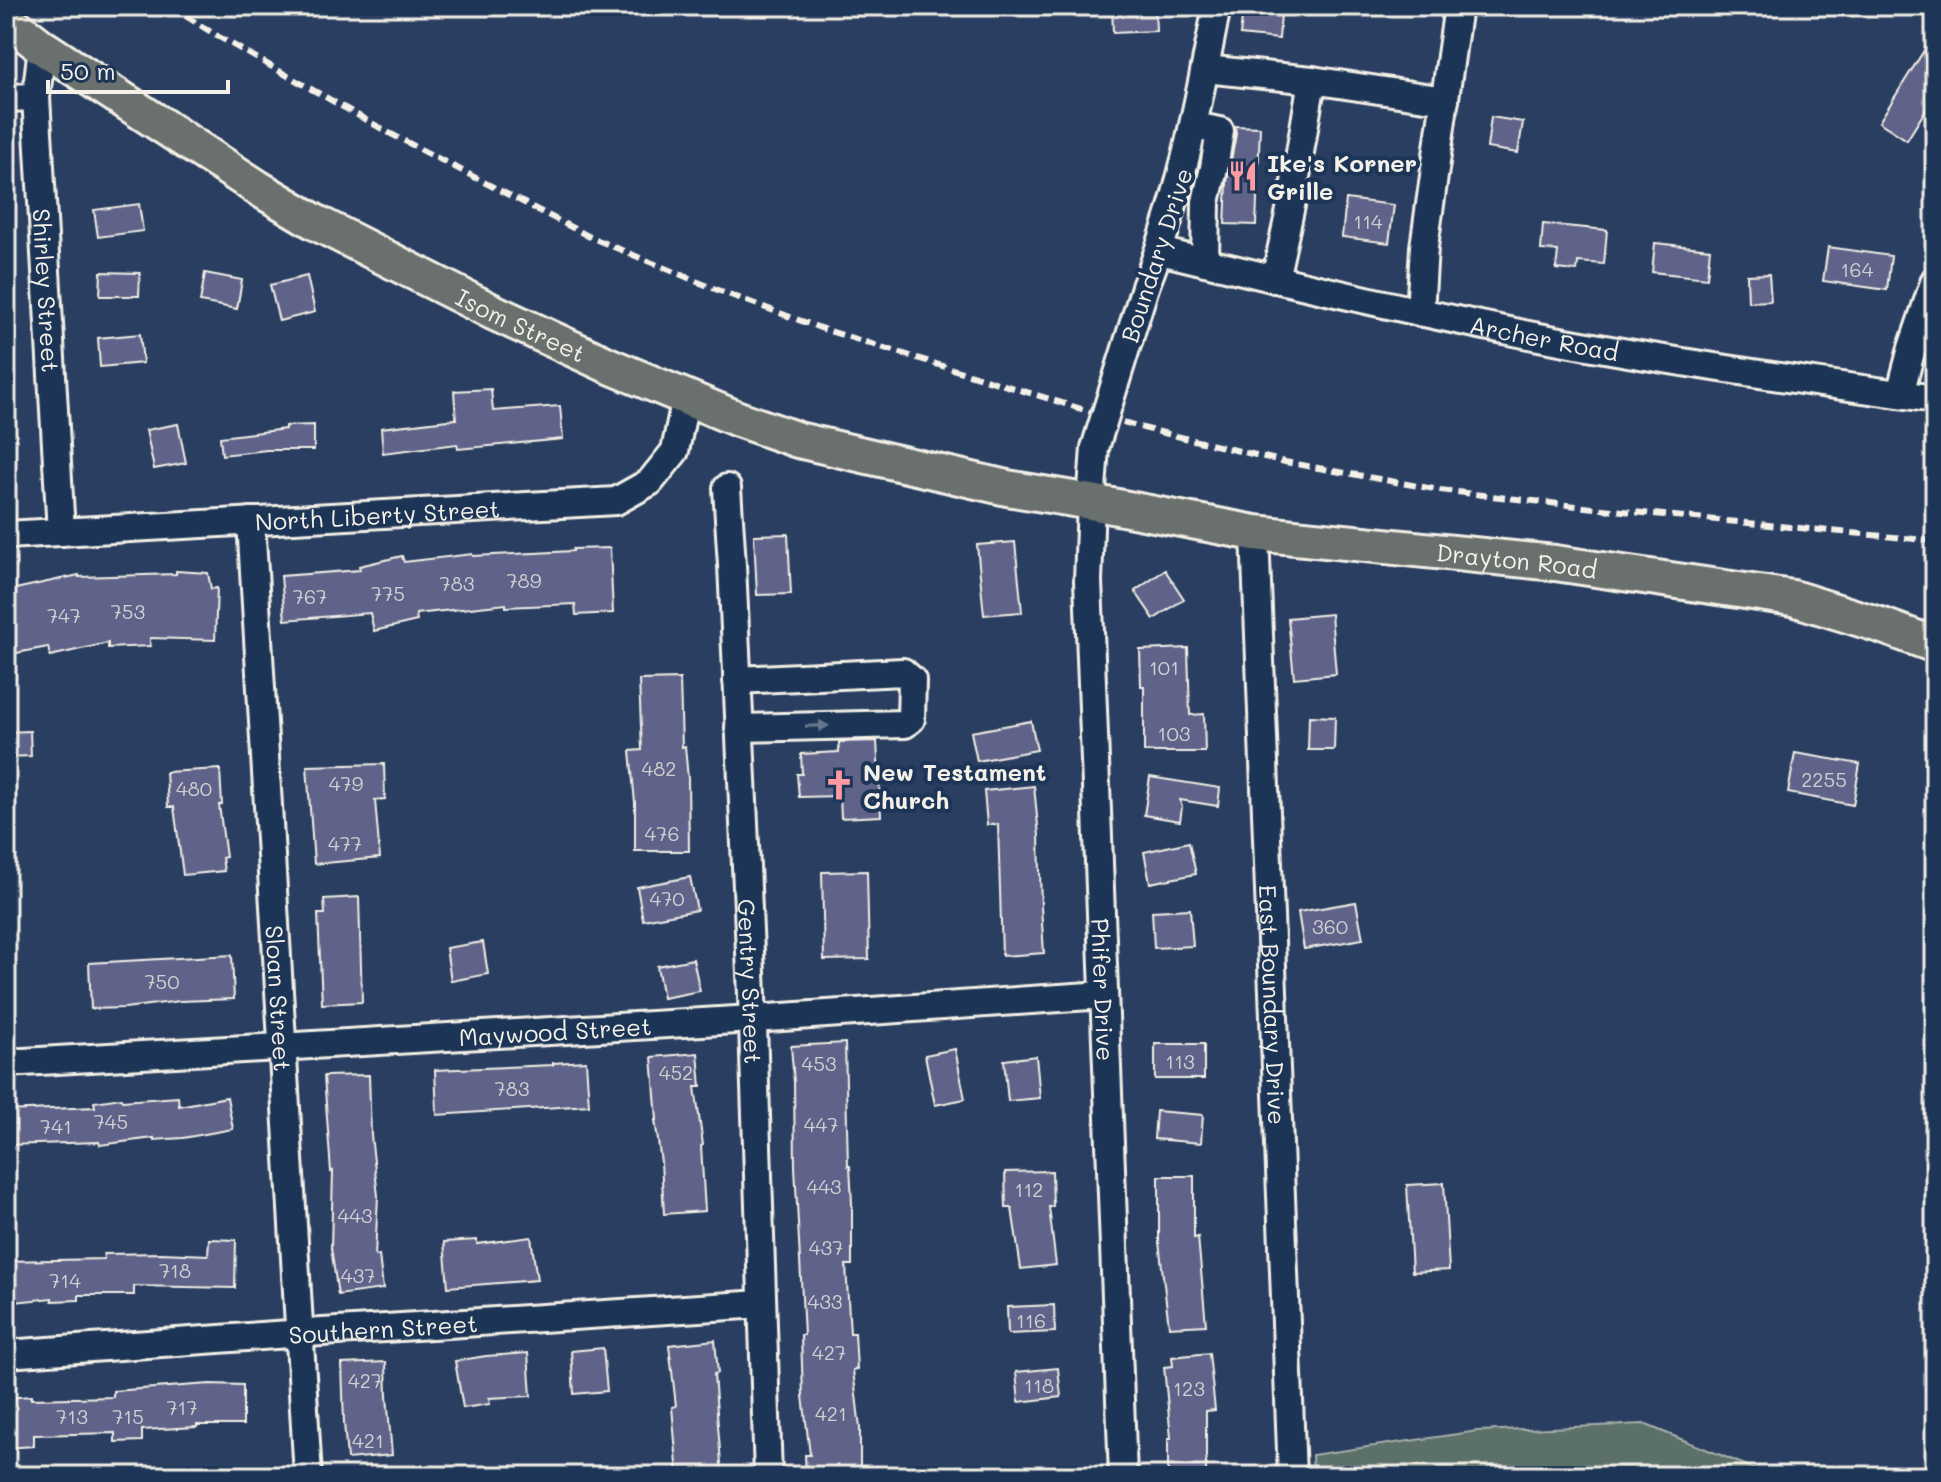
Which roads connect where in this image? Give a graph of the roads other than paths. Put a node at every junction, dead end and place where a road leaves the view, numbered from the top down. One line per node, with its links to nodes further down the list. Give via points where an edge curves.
1 (1217, 6): 5 (street, Boundary Drive)
2 (1458, 6): 9 (street)
3 (6, 19): 4 (main road, Isom Street)
4 (42, 47): 7 (street, Shirley Street); 17 (main road, Isom Street, via 315,222 493,312)
5 (1205, 69): 6 (street); 10 (street, Boundary Drive)
6 (1312, 80): 9 (street); 13 (street)
7 (36, 97): 8 (street); 22 (street, Shirley Street)
8 (6, 98)
9 (1445, 100): 15 (street)
10 (1194, 126): 11 (street, Boundary Drive); 12 (street, via 1220,131 1206,202)
11 (1160, 251): 12 (street, Archer Road); 20 (street, Boundary Drive, bridge, via 1095,448)
12 (1205, 262): 13 (street, Archer Road)
13 (1275, 279): 15 (street, Archer Road)
14 (1935, 280): 16 (street)
15 (1420, 313): 16 (street, Archer Road, via 1659,359)
16 (1900, 394): 18 (street, Archer Road)
17 (686, 397): 20 (main road, Isom Street, via 798,440); 21 (street, North Liberty Street, via 675,451 650,482 616,501)
18 (1935, 399)
19 (727, 488): 26 (street, Gentry Street)
20 (1091, 502): 23 (main road, Drayton Road); 28 (street, Phifer Drive, via 1088,581)
21 (251, 521): 22 (street, North Liberty Street); 30 (street, Sloan Street)
22 (61, 532): 24 (street, North Liberty Street)
23 (1255, 533): 25 (main road, Drayton Road, via 1555,563 1793,598); 38 (street, East Boundary Drive)
24 (6, 535)
25 (1935, 645)
26 (737, 680): 27 (street, Gentry Street); 27 (street, one-way to 26, via 905,724 911,719 912,680 903,672)
27 (739, 728): 29 (street, Gentry Street)
28 (1104, 995): 29 (street, Maywood Street); 37 (street, Phifer Drive)
29 (753, 1019): 30 (street, Maywood Street); 32 (street, Gentry Street)
30 (282, 1047): 31 (street, Maywood Street); 33 (street, Sloan Street)
31 (6, 1063)
32 (762, 1304): 33 (street, Southern Street); 36 (street, Gentry Street)
33 (299, 1333): 34 (street, Southern Street); 35 (street, Sloan Street)
34 (6, 1354)
35 (308, 1476)
36 (768, 1476)
37 (1123, 1476)
38 (1292, 1476)

